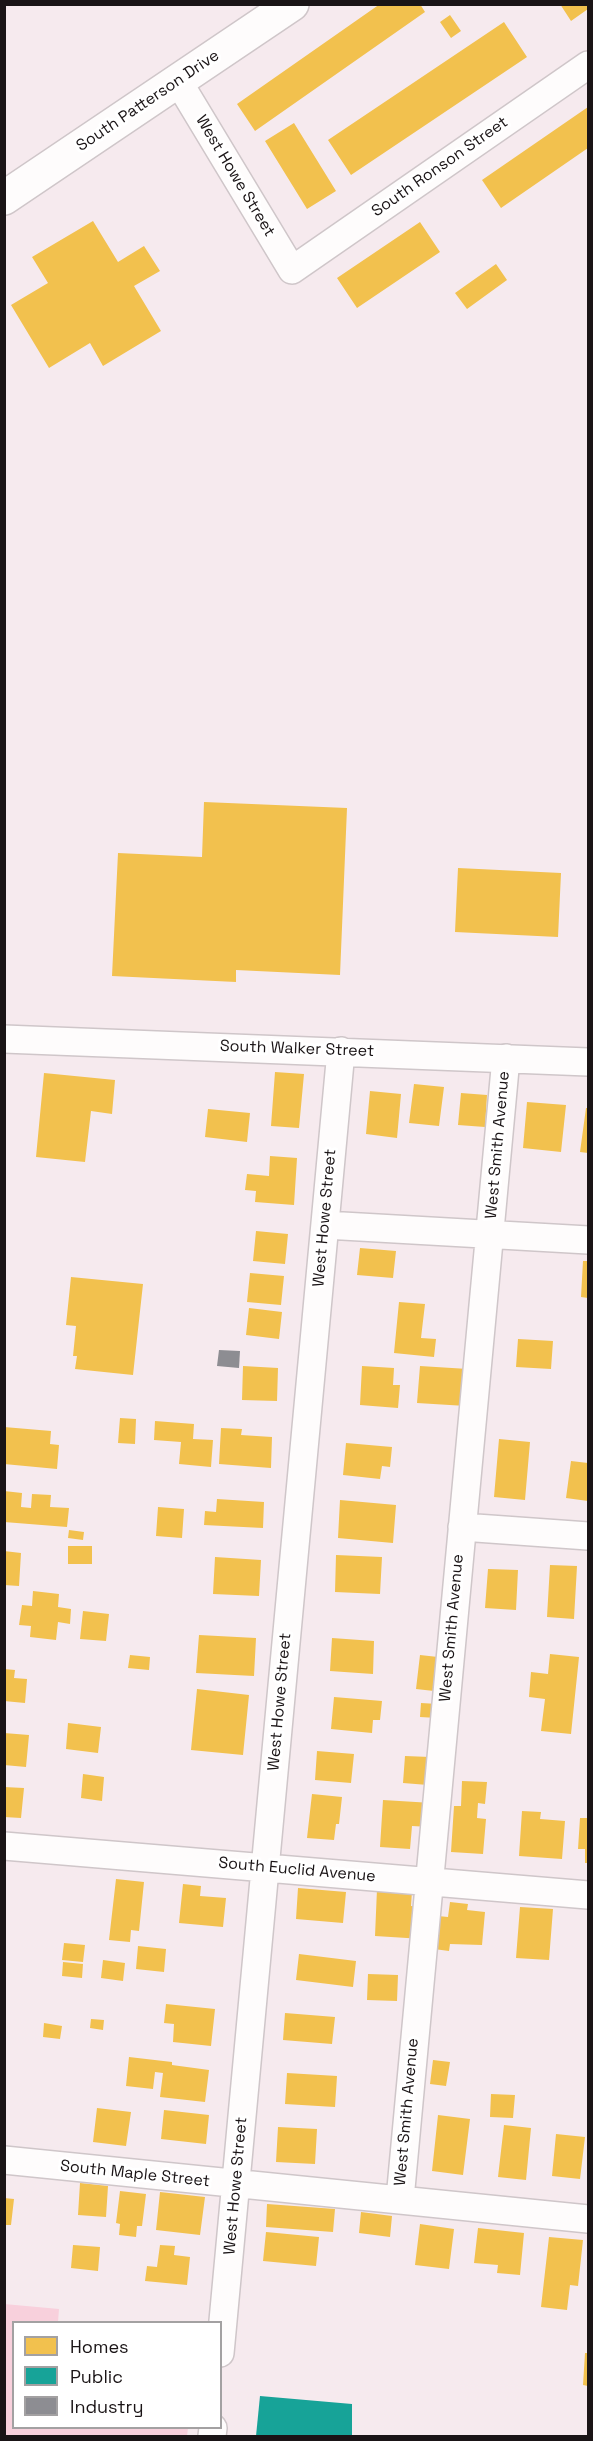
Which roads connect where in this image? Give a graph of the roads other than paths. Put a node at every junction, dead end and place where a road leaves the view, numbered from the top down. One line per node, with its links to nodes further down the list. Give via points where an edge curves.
1 (292, 4): 3 (main road, South Patterson Drive)
2 (588, 65): 5 (street, South Ronson Street)
3 (178, 81): 4 (main road, South Patterson Drive); 5 (street, West Howe Street)
4 (4, 198)
5 (292, 270)
6 (4, 1039): 7 (street, South Walker Street)
7 (341, 1051): 8 (street, South Walker Street); 10 (street, West Howe Street)
8 (506, 1058): 9 (street, South Walker Street); 11 (street, West Smith Avenue)
9 (588, 1062)
10 (325, 1224): 11 (street); 16 (street, West Howe Street)
11 (490, 1234): 12 (street); 13 (street, West Smith Avenue)
12 (588, 1240)
13 (462, 1527): 14 (street); 17 (street, West Smith Avenue)
14 (588, 1536)
15 (4, 1846): 16 (street, South Euclid Avenue)
16 (265, 1867): 17 (street, South Euclid Avenue); 20 (street, West Howe Street)
17 (428, 1881): 18 (street, South Euclid Avenue); 21 (street, West Smith Avenue)
18 (588, 1895)
19 (4, 2160): 20 (street, South Maple Street)
20 (237, 2184): 21 (street, South Maple Street); 23 (street, West Howe Street)
21 (400, 2199): 22 (street, South Maple Street)
22 (588, 2219)
23 (222, 2333)

